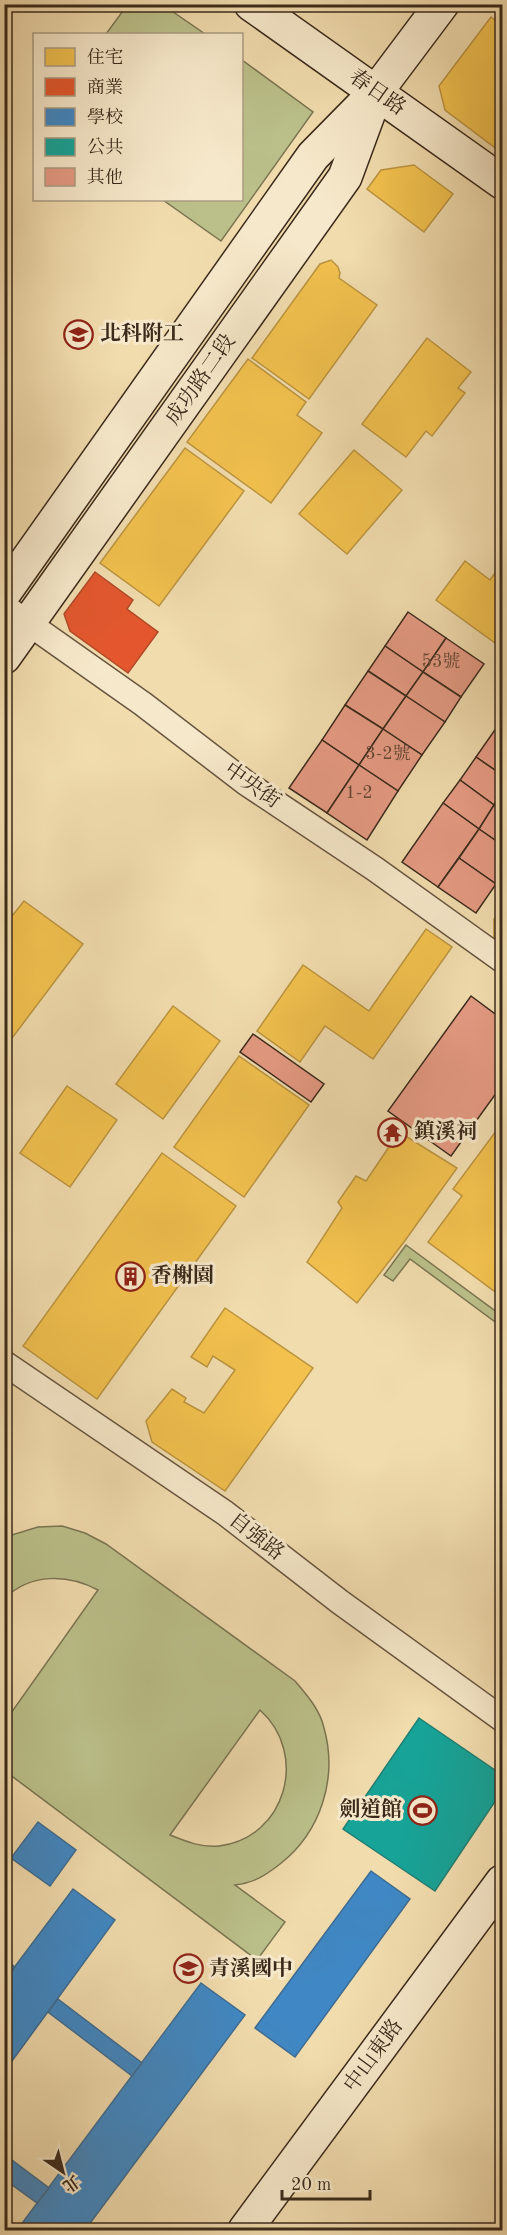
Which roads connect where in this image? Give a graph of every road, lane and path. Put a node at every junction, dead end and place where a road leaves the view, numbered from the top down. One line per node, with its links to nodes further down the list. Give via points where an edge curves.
1 (251, 4): 3 (street, 春日路)
2 (442, 4): 3 (street, 成功路二段)
3 (376, 92): 4 (street, 春日路); 5 (street, 成功路二段, via 313,156); 6 (street, 成功路二段, via 345,177)
4 (502, 182)
5 (4, 593)
6 (17, 614): 7 (street, 成功路二段); 8 (street, 中央街, via 246,783)
7 (4, 657)
8 (502, 960)
9 (4, 1363): 10 (street, 自強路, via 225,1513)
10 (502, 1719)
11 (502, 1882): 12 (street, 中山東路)
12 (245, 2230)

